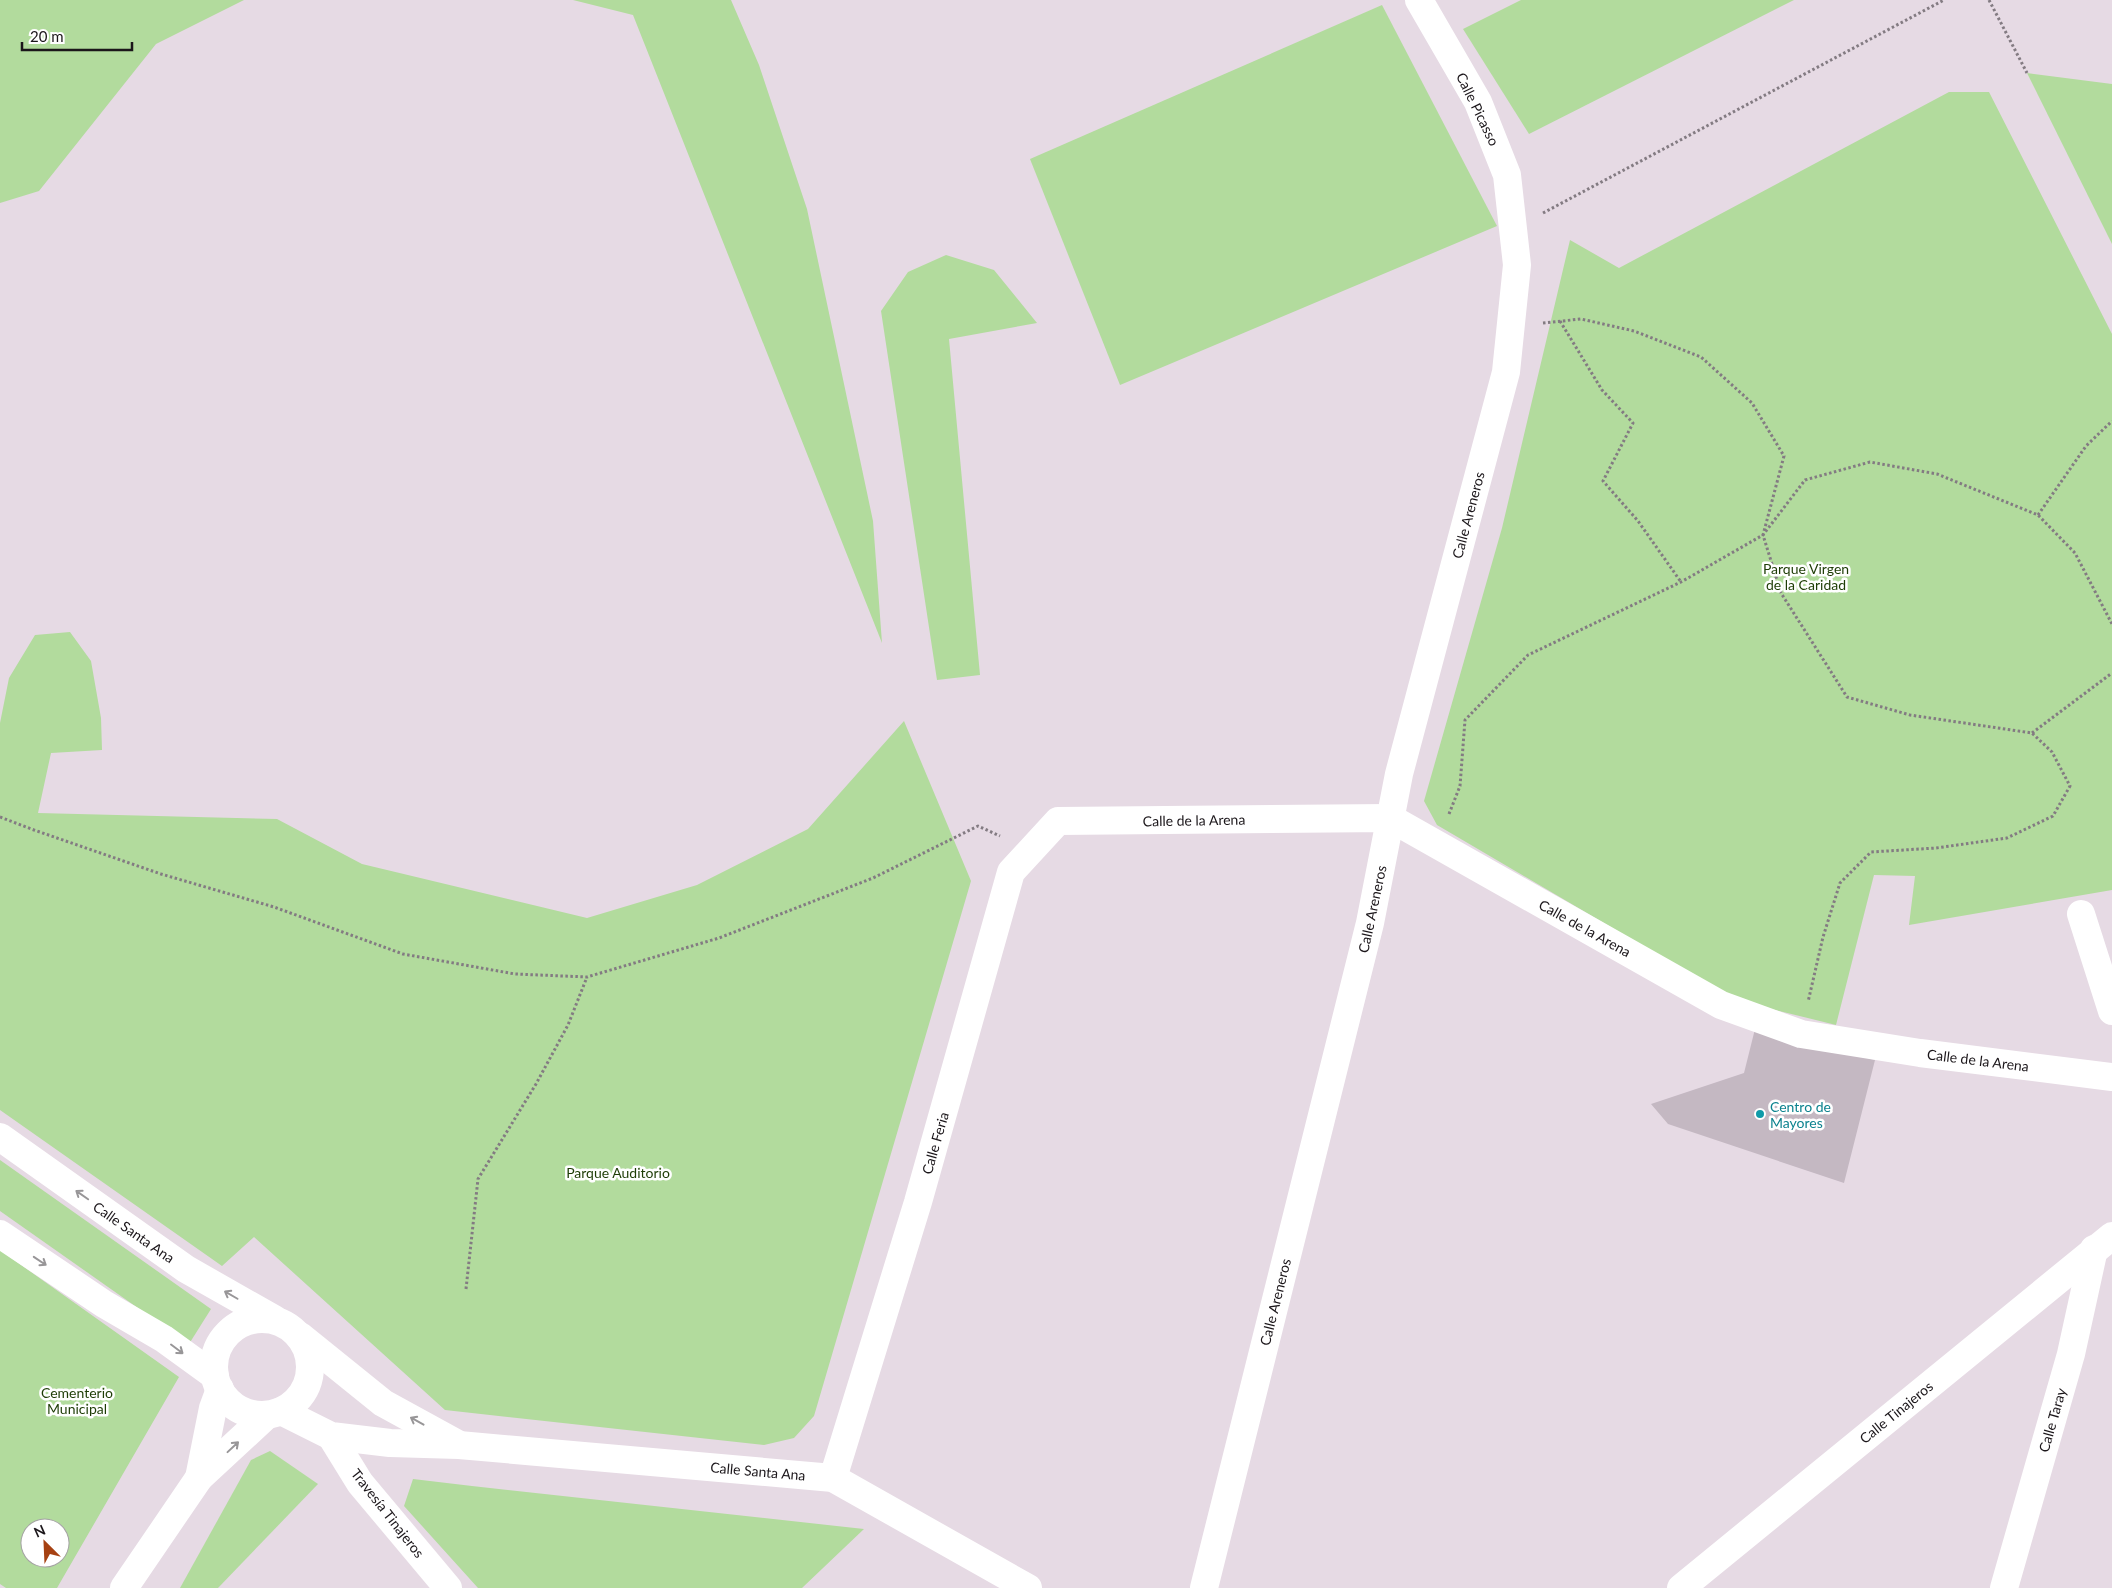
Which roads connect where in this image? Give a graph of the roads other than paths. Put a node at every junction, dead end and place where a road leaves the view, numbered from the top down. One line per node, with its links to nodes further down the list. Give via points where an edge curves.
1 (1419, 0): 2 (street, Calle Picasso, via 1478,102 1507,175)
2 (1513, 226): 3 (street, Calle Areneros, via 1517,265 1506,372)
3 (1390, 818): 4 (street, Calle de la Arena); 7 (street, Calle de la Arena, via 1721,1005 1801,1034 1920,1053); 22 (street, Calle Areneros, via 1370,923)
4 (1058, 821): 18 (street, Calle Feria, via 1011,872 918,1202)
5 (2081, 914): 6 (street)
6 (2112, 1011)
7 (2112, 1077)
8 (0, 1137): 11 (street, Calle Santa Ana, one-way to 8, via 186,1269)
9 (0, 1234): 13 (street, one-way to 13, via 104,1304 164,1339)
10 (2103, 1243): 23 (street, Calle Tinajeros); 24 (street, Calle Taray)
11 (274, 1319): 12 (street); 13 (street, via 258,1318 229,1332 219,1345 215,1360)
12 (300, 1336): 14 (street, via 311,1363 310,1378 294,1403); 16 (street, Calle Santa Ana, one-way to 12, via 383,1403)
13 (217, 1383): 14 (street, via 228,1401 240,1409 253,1414); 17 (street)
14 (274, 1413): 15 (street, Calle Santa Ana); 17 (street, one-way to 14)
15 (331, 1436): 16 (street, Calle Santa Ana); 20 (street, Travesía Tinajeros, via 360,1483)
16 (459, 1445): 18 (street, Calle Santa Ana)
17 (199, 1478): 19 (street)
18 (833, 1478): 21 (street, Calle Santa Ana)
19 (124, 1588)
20 (448, 1588)
21 (1028, 1588)
22 (1204, 1588)
23 (1681, 1588)
24 (2004, 1588)

